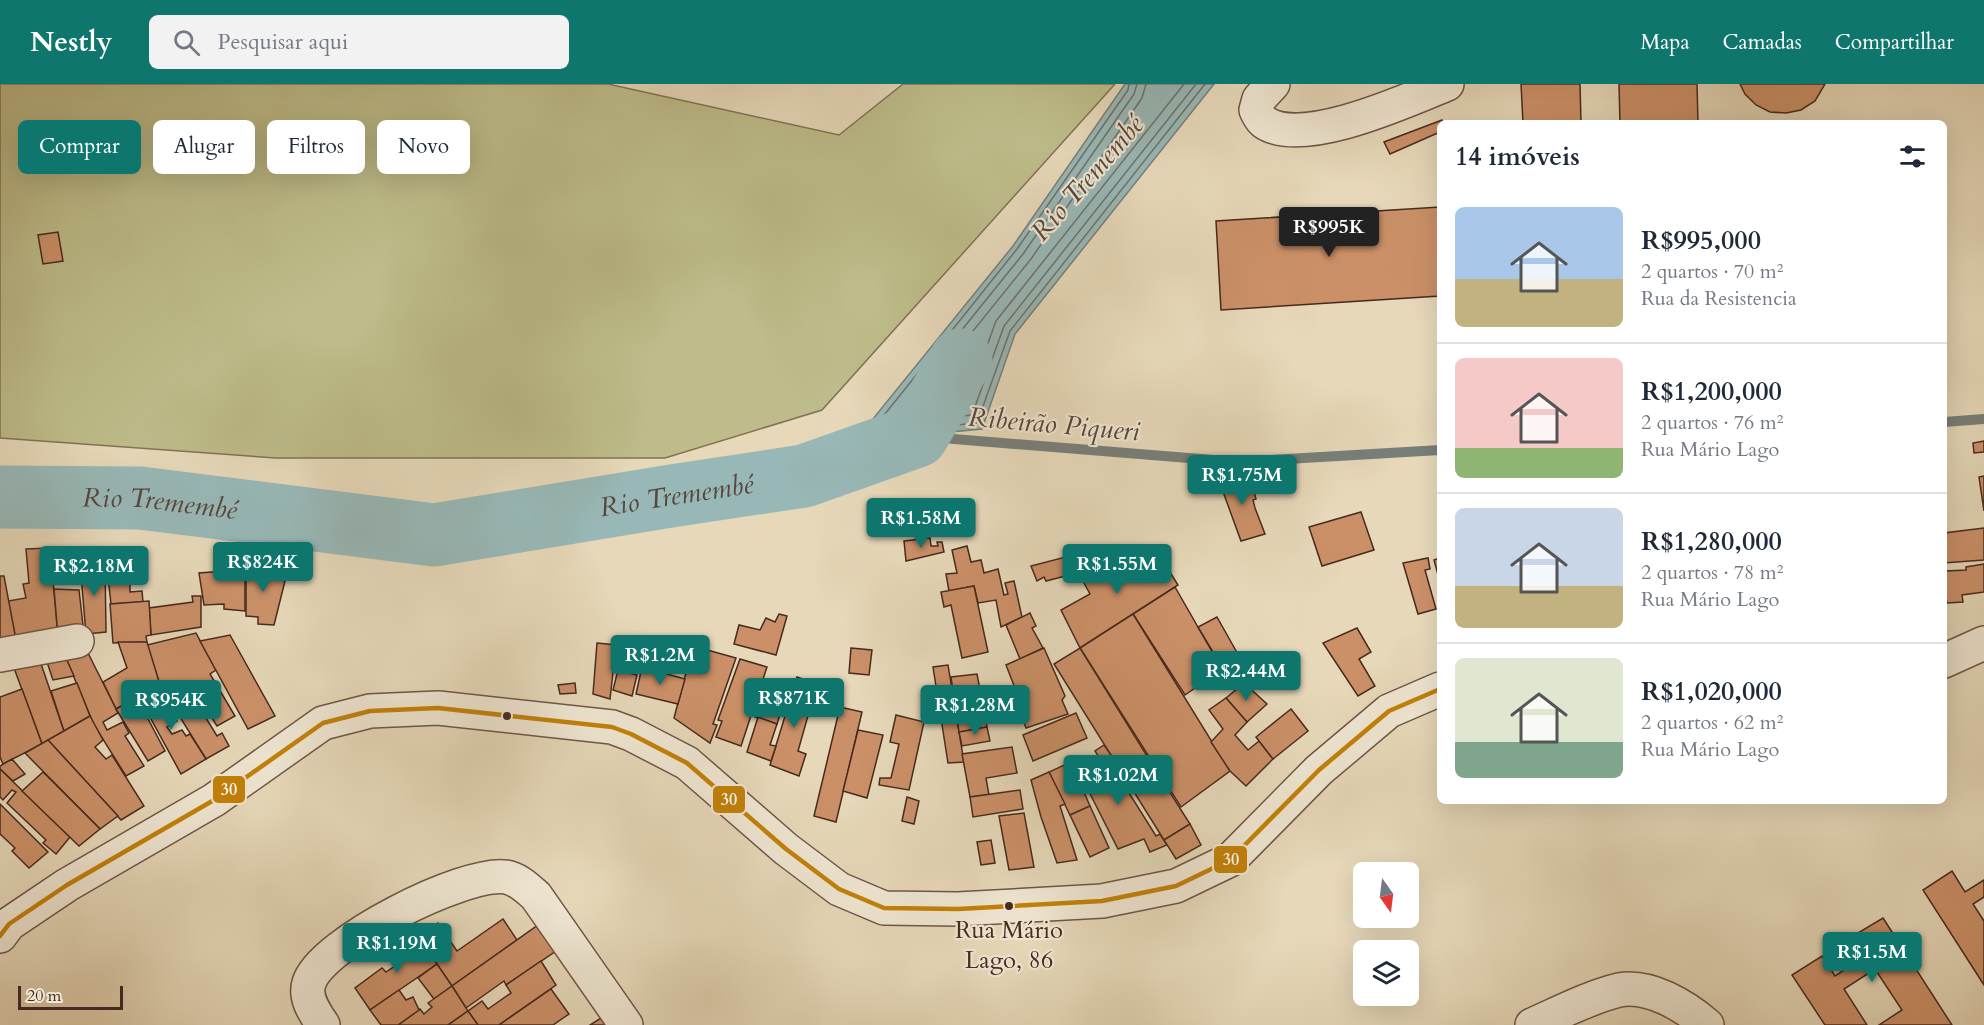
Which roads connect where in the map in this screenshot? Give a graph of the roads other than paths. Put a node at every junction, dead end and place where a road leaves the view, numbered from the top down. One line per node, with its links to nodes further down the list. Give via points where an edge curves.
1 (1273, 84): 2 (street, via 1259,99 1256,110 1263,121 1277,128 1305,130 1351,120)
2 (1436, 85)
3 (77, 641): 5 (street)
4 (1984, 643): 6 (street)
5 (0, 655)
6 (1947, 661)
7 (1437, 690): 8 (street, via 1389,711 1319,770 1230,860 1176,886 1102,901 958,909 884,908 838,889 687,763 612,727 438,708 370,711 323,723 214,800 66,885 9,924)
8 (0, 936)
9 (1569, 1017): 12 (street); 13 (street, via 1620,990 1652,992 1690,1010)
10 (323, 1025): 11 (street, via 307,994 309,981 320,964 369,928 427,897 479,879 506,877 520,882 536,896)
11 (626, 1025)
12 (1532, 1025)
13 (1707, 1025)

